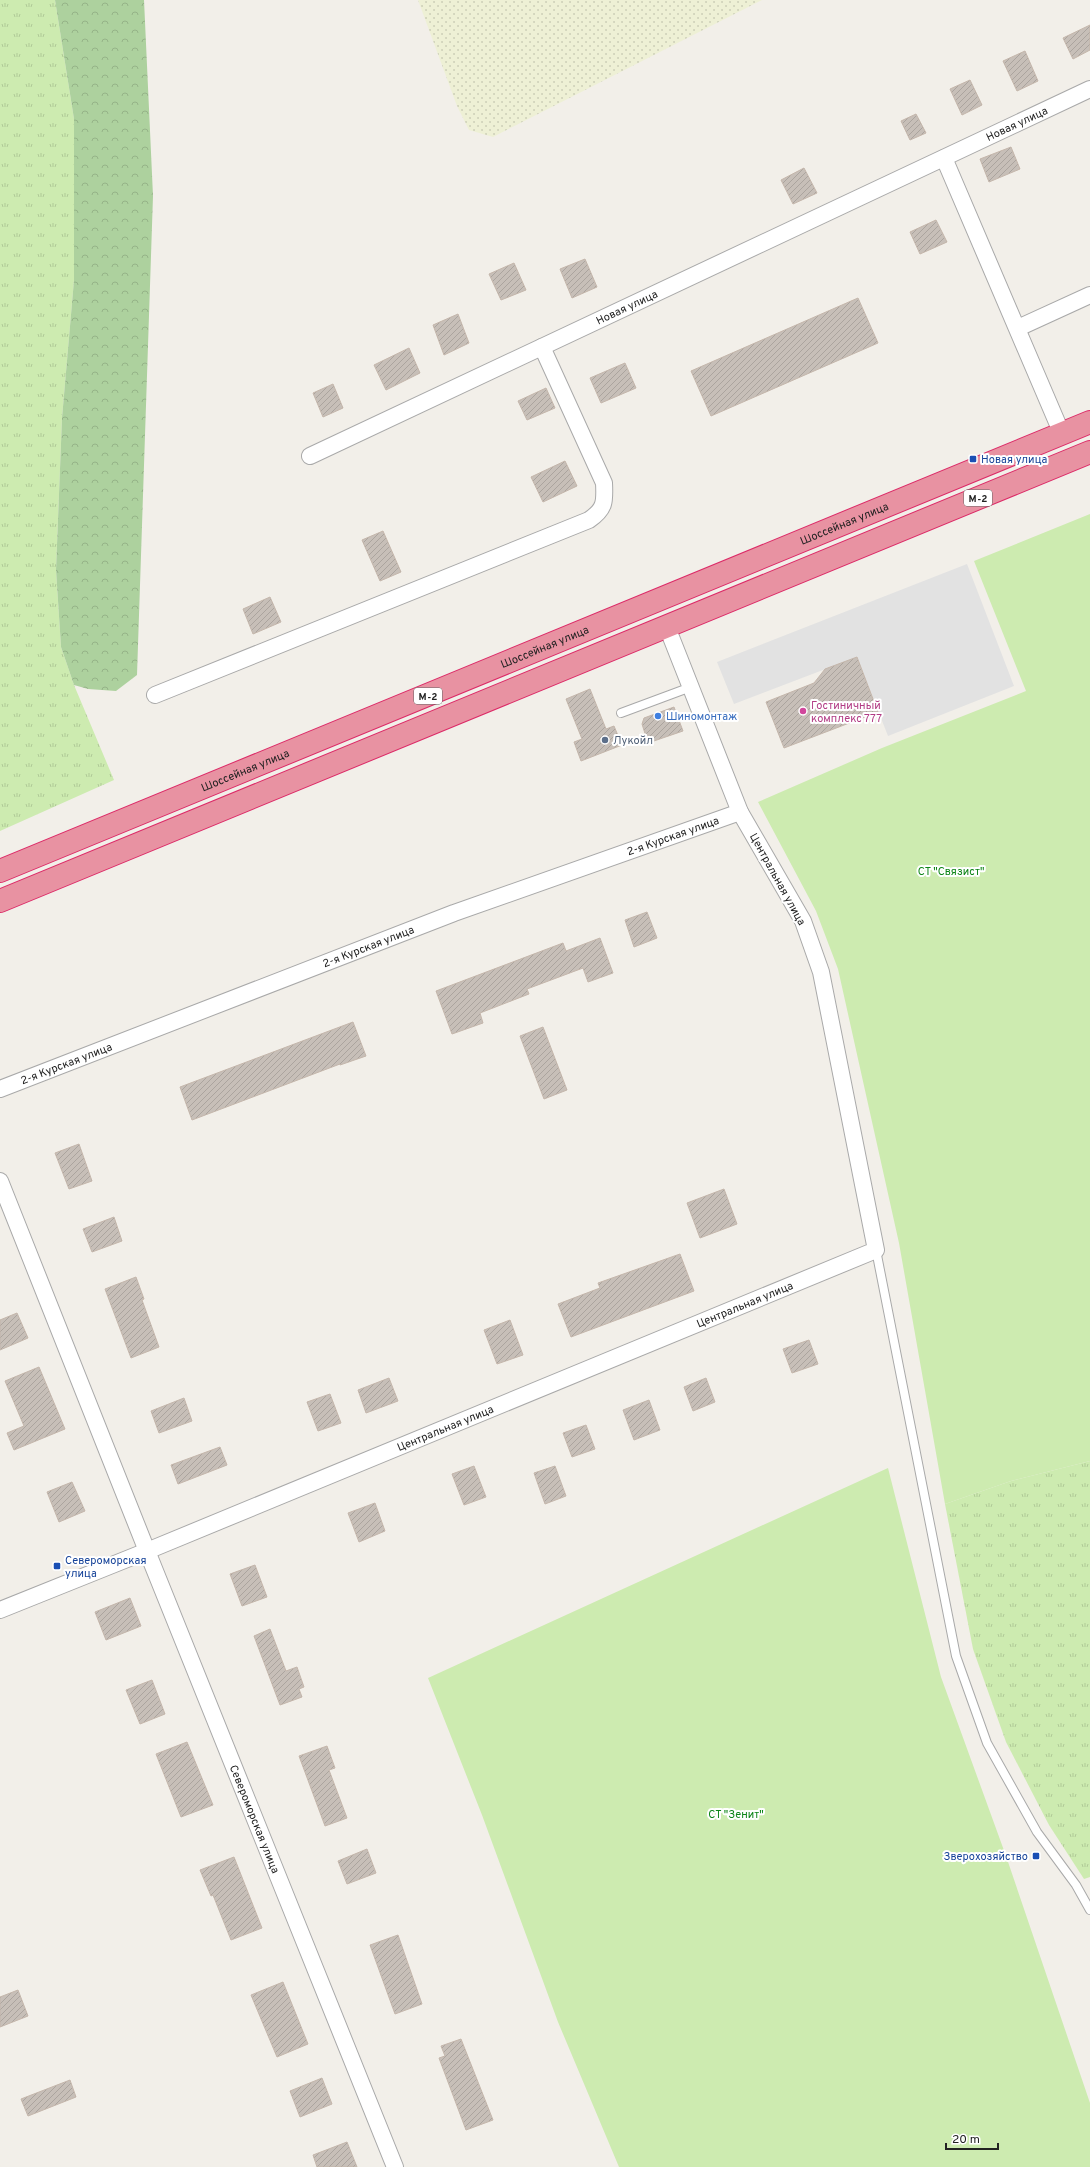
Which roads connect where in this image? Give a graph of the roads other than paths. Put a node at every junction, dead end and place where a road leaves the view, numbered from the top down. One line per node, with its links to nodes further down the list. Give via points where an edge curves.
1 (1090, 89): 2 (street, Новая улица)
2 (944, 158): 4 (street); 5 (street, Новая улица)
3 (1090, 295): 4 (street)
4 (1018, 328): 7 (street)
5 (542, 347): 9 (street, Новая улица); 12 (street, via 604,483 605,499 600,512 589,520)
6 (1090, 422): 7 (highway, Шоссейная улица / М-2)
7 (1062, 434): 15 (highway, Шоссейная улица / М-2)
8 (1090, 452): 10 (highway, М-2)
9 (310, 456)
10 (667, 627): 11 (street, Центральная улица); 16 (highway, М-2)
11 (691, 687): 13 (lane); 14 (street, Центральная улица)
12 (155, 695)
13 (621, 713)
14 (740, 812): 17 (street, 2-я Курская улица, via 454,913); 19 (street, Центральная улица, via 803,921 821,972)
15 (0, 871)
16 (0, 901)
17 (0, 1089)
18 (0, 1181): 20 (street, Североморская улица)
19 (876, 1250): 20 (street, Центральная улица); 22 (lane, via 956,1656 986,1743 1037,1832 1076,1885)
20 (147, 1551): 21 (street, Центральная улица); 23 (street, Североморская улица)
21 (0, 1610)
22 (1090, 1910)
23 (395, 2167)

